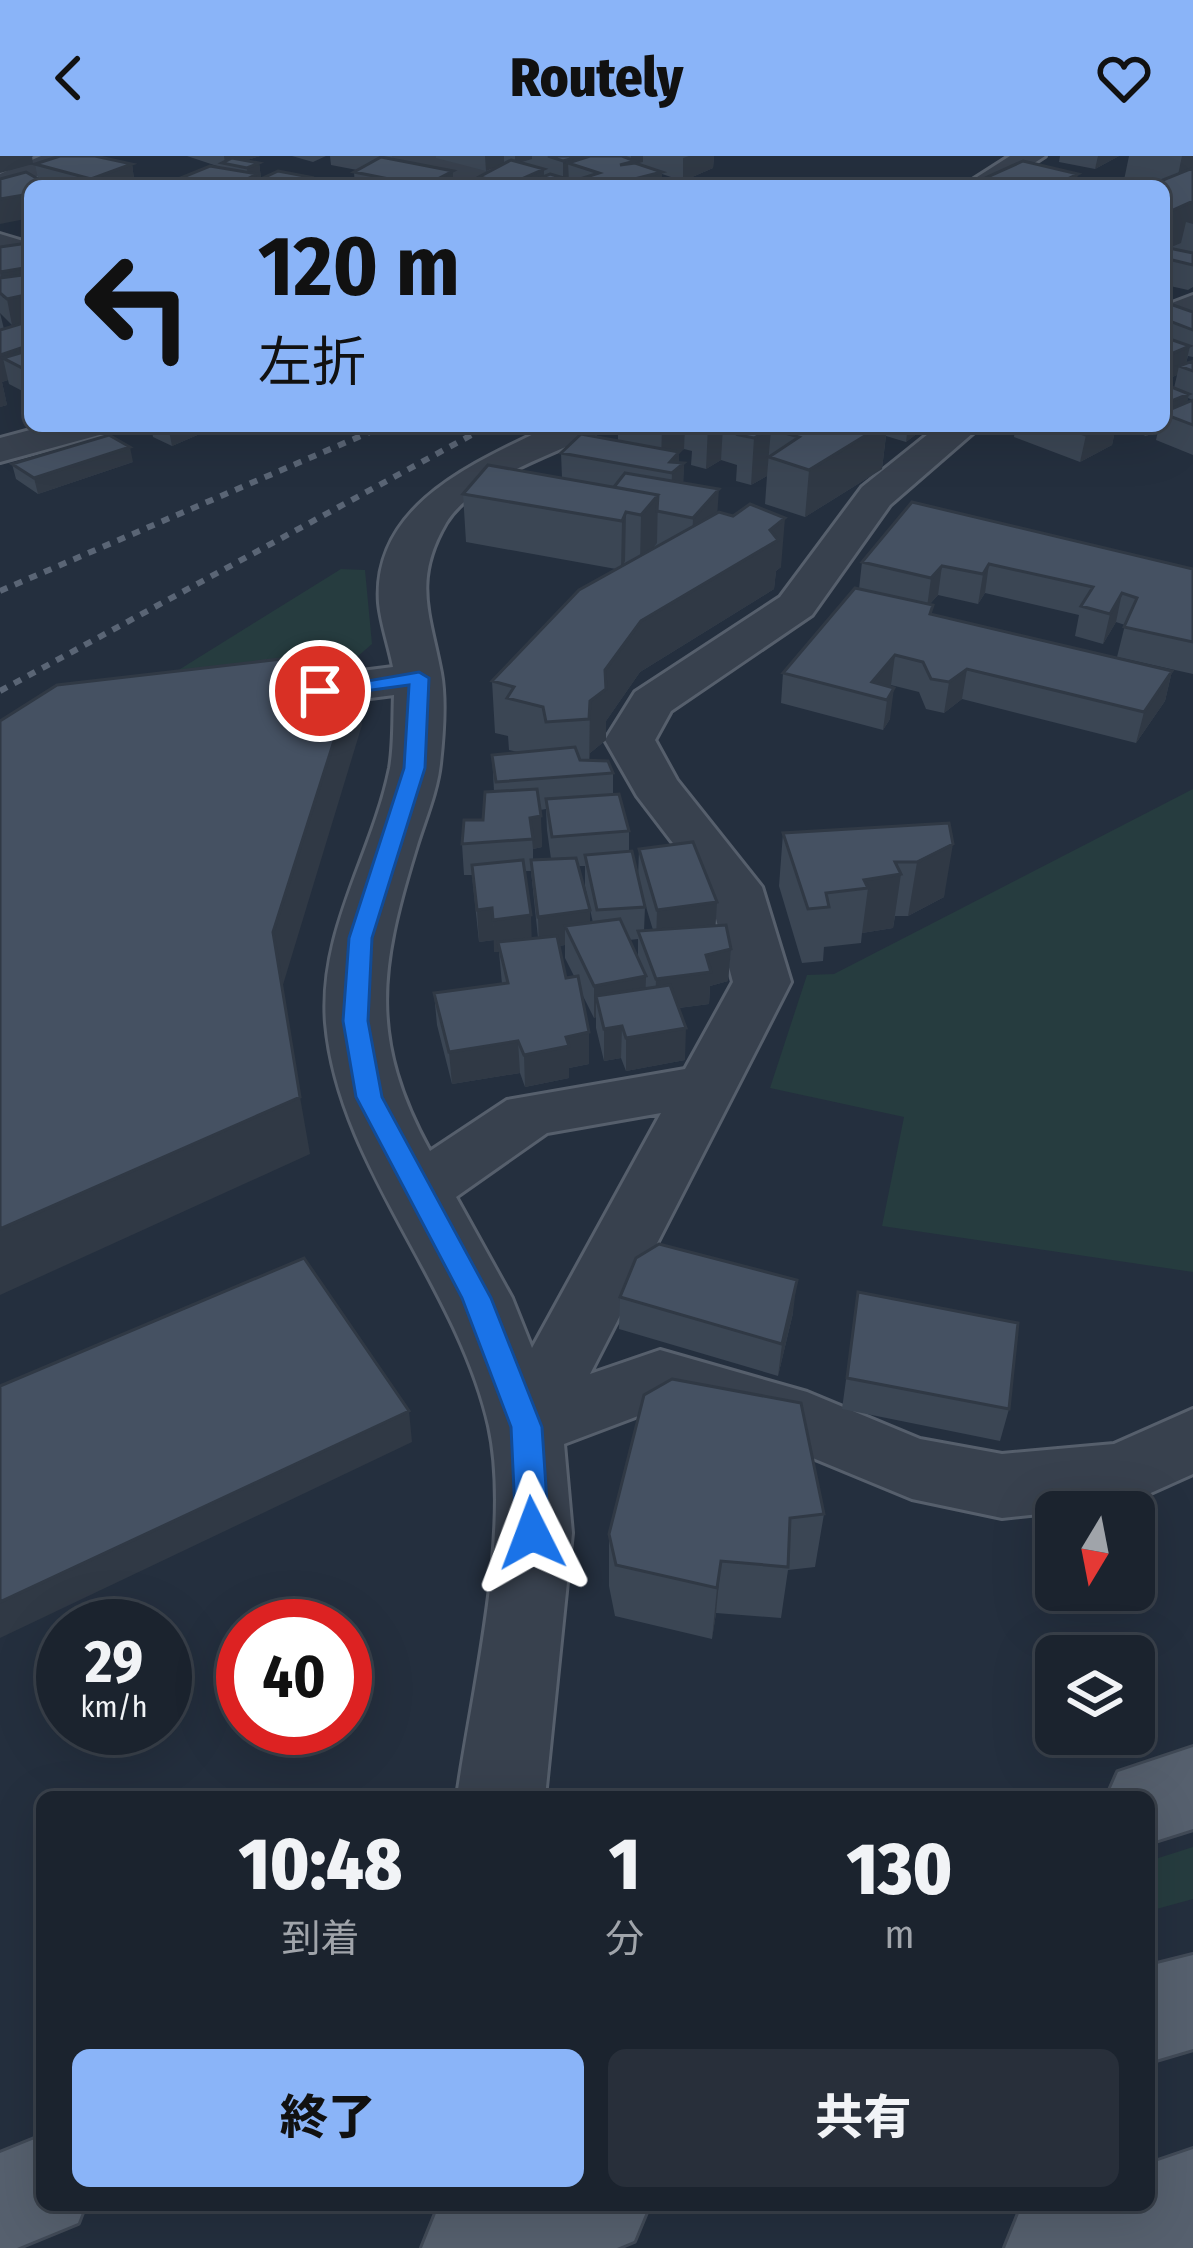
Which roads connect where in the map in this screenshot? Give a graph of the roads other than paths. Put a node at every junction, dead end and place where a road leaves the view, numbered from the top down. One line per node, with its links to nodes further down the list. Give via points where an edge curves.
1 (65, 156): 6 (street)
2 (403, 156): 4 (street)
3 (1031, 156): 5 (street)
4 (497, 178)
5 (989, 180)
6 (0, 185)
7 (67, 432): 10 (street)
8 (568, 432): 11 (street, via 468,482 431,512 408,557 401,600)
9 (955, 432): 13 (street, via 876,496 796,606 652,702 630,740 735,887 762,982)
10 (0, 450)
11 (419, 678): 12 (street); 14 (street, via 415,768 360,938 356,1021 369,1097)
12 (221, 702)
13 (702, 1088): 14 (street, via 530,1115); 15 (street)
14 (419, 1190): 15 (street, via 477,1298)
15 (526, 1427): 16 (street, via 660,1378 782,1413 913,1468 1002,1486 1124,1474); 18 (street, via 532,1533)
16 (1193, 1439)
17 (1193, 1788): 19 (main road)
18 (502, 1791)
19 (1155, 1800)
20 (1193, 2002): 21 (main road)
21 (1155, 2012)
22 (36, 2189): 24 (main road)
23 (1193, 2200): 27 (main road)
24 (0, 2204)
25 (581, 2211): 26 (main road)
26 (474, 2248)
27 (1057, 2248)

